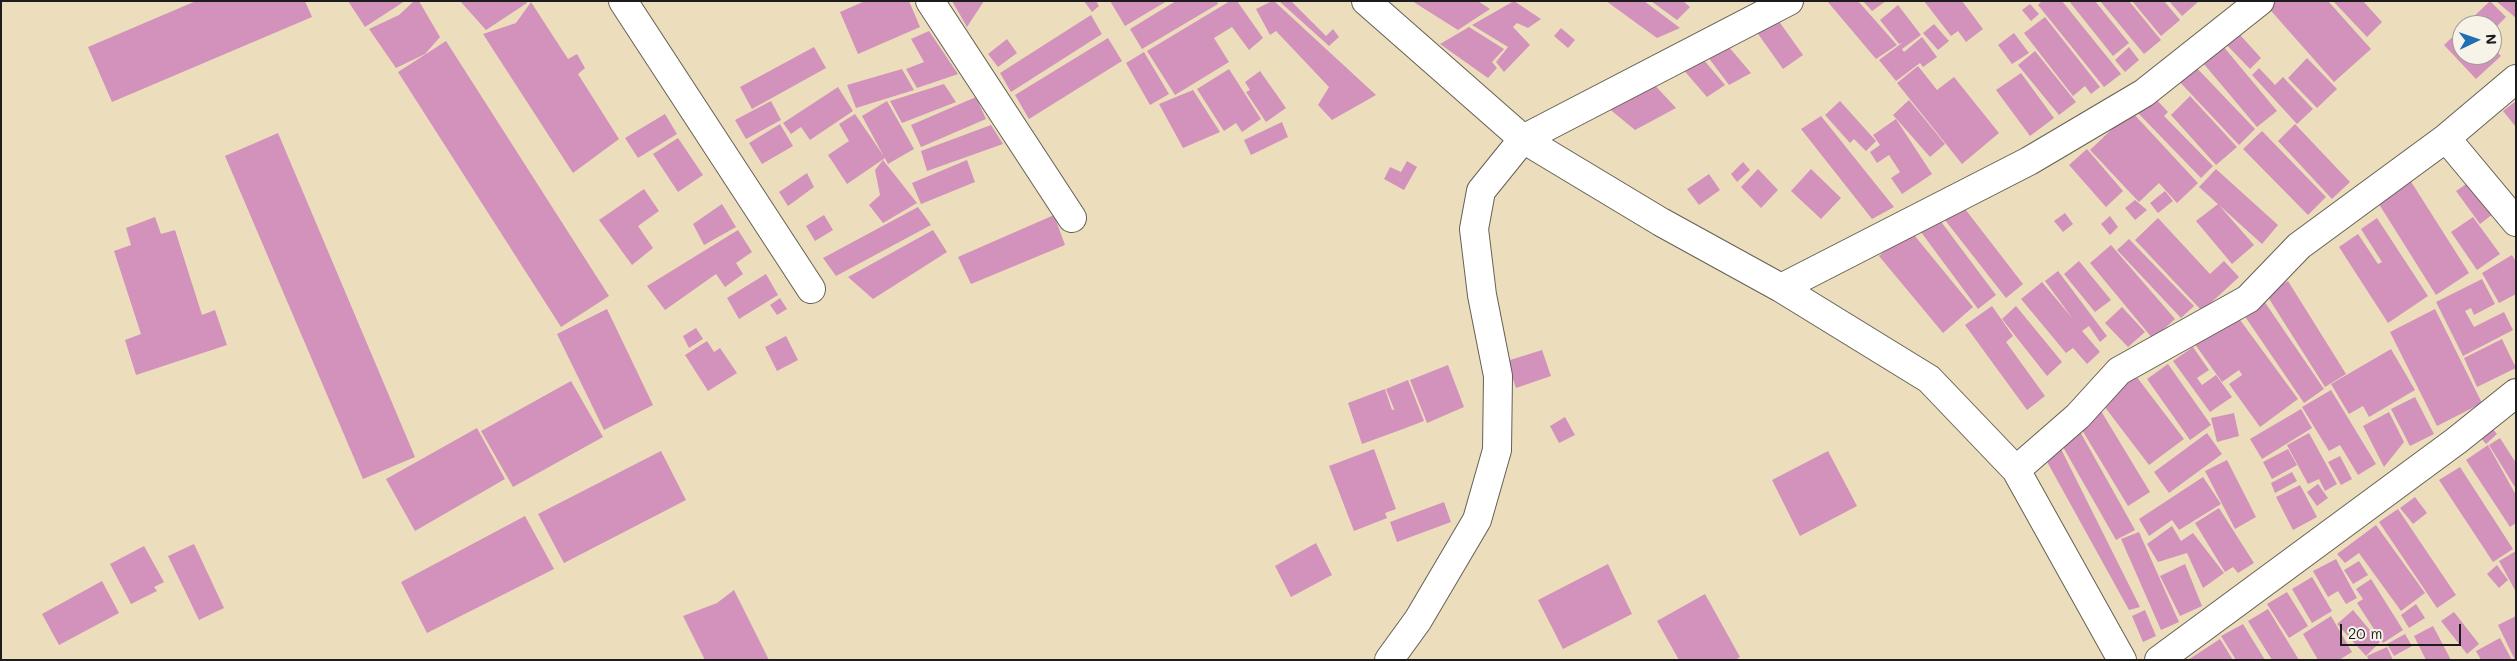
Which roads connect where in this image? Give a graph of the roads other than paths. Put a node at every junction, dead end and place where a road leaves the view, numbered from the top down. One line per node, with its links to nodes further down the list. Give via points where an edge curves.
1 (623, 1): 12 (street)
2 (930, 1): 9 (street)
3 (1366, 1): 8 (street)
4 (1790, 1): 8 (street)
5 (2260, 1): 11 (street, via 2144,93 2029,161)
6 (2516, 79): 7 (street)
7 (2446, 138): 10 (street); 14 (street, via 2299,246 2248,299 2119,372 2078,416)
8 (1523, 139): 11 (street, via 1661,222); 15 (street, via 1481,191 1474,229 1482,295 1498,376 1497,450 1477,520 1418,620)
9 (1072, 218)
10 (2516, 222)
11 (1781, 288): 14 (street, via 1930,379)
12 (812, 289)
13 (2516, 393): 17 (street)
14 (2016, 470): 16 (street)
15 (1389, 660)
16 (2122, 660)
17 (2159, 660)

